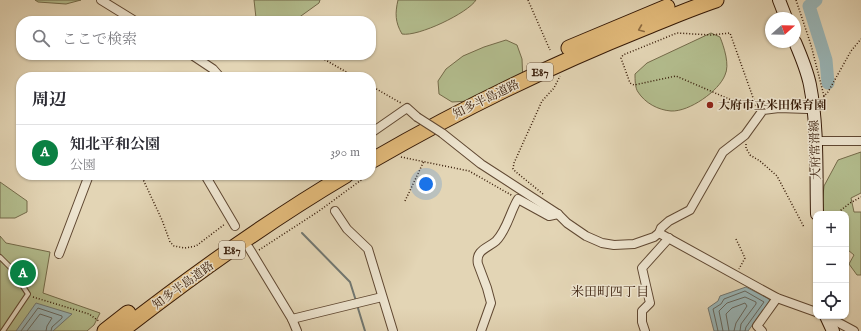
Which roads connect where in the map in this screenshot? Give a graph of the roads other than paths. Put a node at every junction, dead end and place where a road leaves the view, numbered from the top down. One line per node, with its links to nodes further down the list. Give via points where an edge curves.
1 (101, 0): 6 (street)
2 (686, 0): 14 (highway, 知多半島道路 / E87, via 532,65)
3 (716, 0): 15 (highway, 知多半島道路 / E87, one-way to 15, via 620,37 536,74 469,106)
4 (778, 0): 5 (main road)
5 (783, 12)
6 (126, 16)
7 (797, 48): 10 (main road, 大府常滑線)
8 (200, 60): 9 (street)
9 (216, 72)
10 (818, 109): 12 (main road, 大府常滑線); 24 (street, via 763,110 744,136 723,152 690,210 660,228)
11 (376, 129): 22 (street, bridge, via 406,108 481,164)
12 (815, 141): 13 (street); 21 (main road, 大府常滑線)
13 (861, 141)
14 (376, 146)
15 (376, 158)
16 (87, 180): 27 (street)
17 (208, 180): 23 (street)
18 (319, 180): 35 (highway, 知多半島道路 / E87, via 206,255)
19 (338, 180): 38 (highway, 知多半島道路 / E87, via 212,263)
20 (335, 211): 29 (street, via 347,229 368,249)
21 (817, 211)
22 (558, 214): 24 (street, via 586,236 602,243 634,244); 41 (street, via 549,216 518,198 498,240 480,252 477,257 478,264 491,303)
23 (233, 224)
24 (659, 234): 25 (street)
25 (668, 238): 30 (street); 42 (street, via 642,268 650,303 642,311)
26 (251, 251): 32 (street)
27 (59, 254)
28 (0, 257): 37 (lane, via 28,294)
29 (382, 296): 32 (street); 40 (street)
30 (777, 298): 31 (street); 36 (street)
31 (813, 311)
32 (292, 318): 39 (street)
33 (827, 319): 43 (main road)
34 (832, 319): 44 (street)
35 (105, 329)
36 (758, 329)
37 (3, 331)
38 (121, 331)
39 (297, 331)
40 (393, 331)
41 (481, 331)
42 (645, 331)
43 (833, 331)
44 (854, 331)

